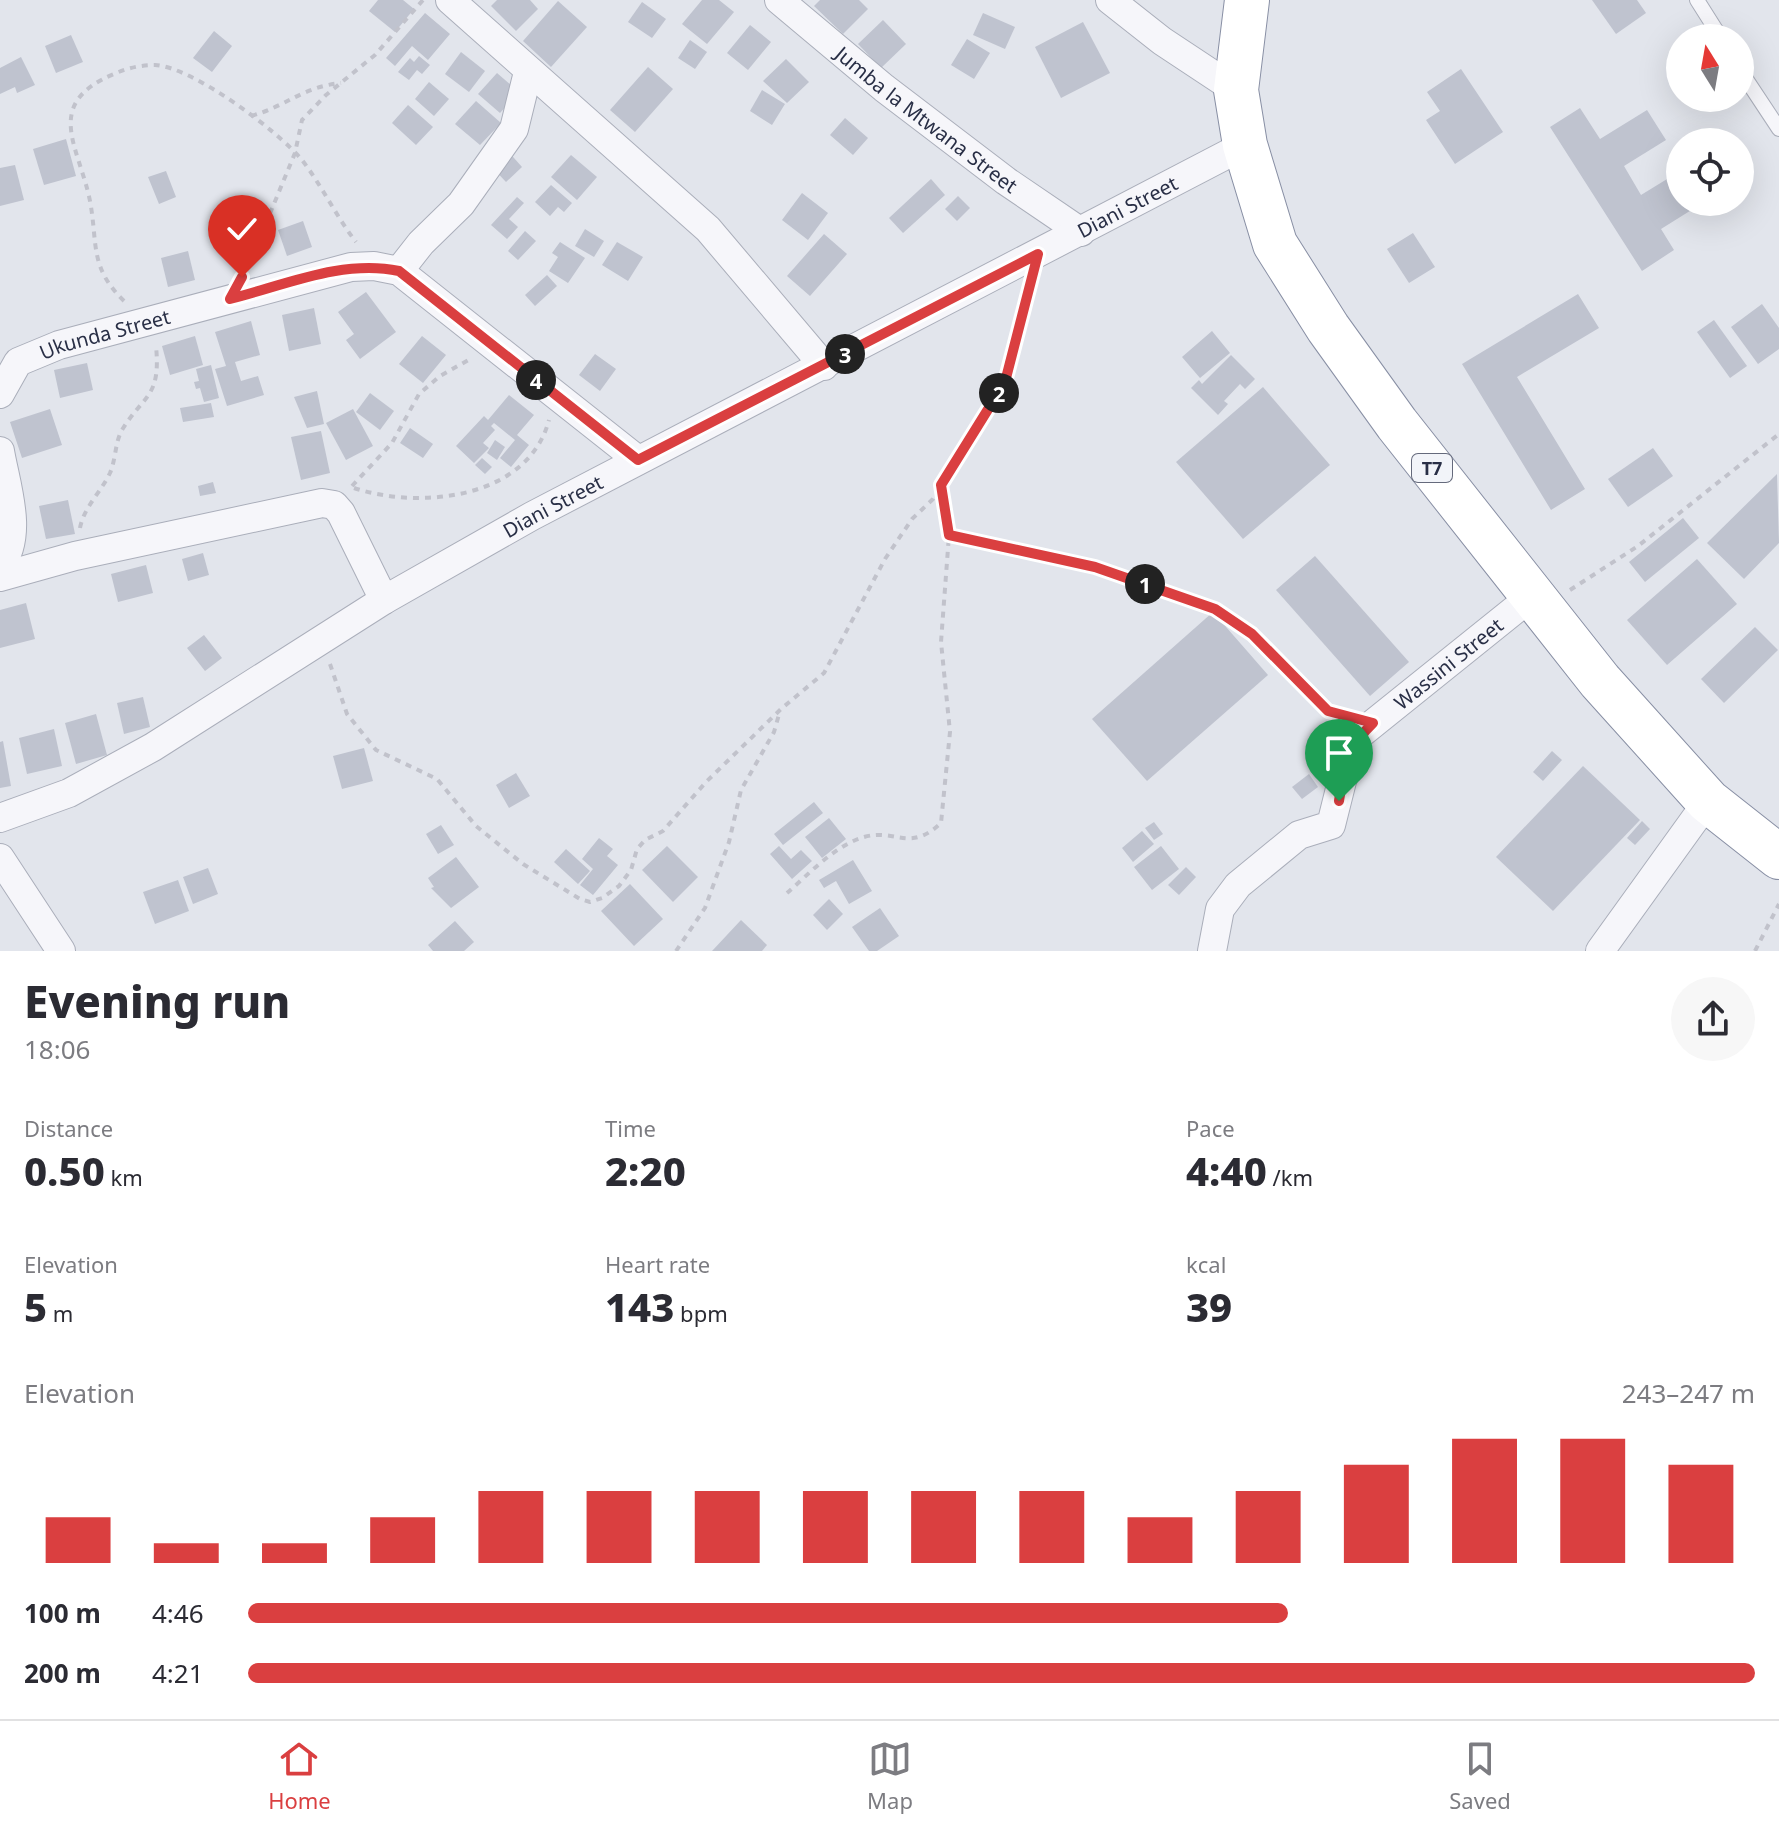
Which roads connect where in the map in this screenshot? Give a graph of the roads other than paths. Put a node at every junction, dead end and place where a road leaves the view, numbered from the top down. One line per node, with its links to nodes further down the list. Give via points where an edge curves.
1 (450, 0): 7 (street)
2 (779, 0): 12 (street, Jumba la Mtwana Street, via 884,88)
3 (1110, 0): 8 (street)
4 (1247, 0): 8 (highway, T7)
5 (1697, 0): 6 (lane)
6 (1712, 24)
7 (528, 72): 13 (street, via 514,129 461,204); 14 (street, via 708,229)
8 (1236, 90): 11 (highway, T7)
9 (1754, 91): 10 (lane)
10 (1779, 129)
11 (1245, 145): 12 (street, Diani Street); 20 (highway, T7, via 1275,244 1328,328)
12 (1081, 232): 14 (street, Diani Street)
13 (387, 268): 15 (street, Ukunda Street, via 351,267 59,345 18,362); 17 (street, via 491,342)
14 (824, 366): 17 (street, Diani Street)
15 (0, 394)
16 (0, 451): 18 (street, via 12,520 9,549)
17 (638, 460): 21 (street, Diani Street)
18 (0, 566)
19 (0, 577): 21 (street, via 343,496 341,513)
20 (1535, 599): 22 (highway, T7); 27 (street, Wassini Street, via 1359,735 1331,825 1307,830 1238,885 1220,909)
21 (384, 600): 23 (street, Diani Street, via 153,747 69,793)
22 (1708, 801): 24 (highway, T7); 28 (street)
23 (0, 818)
24 (1779, 857)
25 (0, 858): 26 (street)
26 (61, 951)
27 (1212, 951)
28 (1600, 951)

